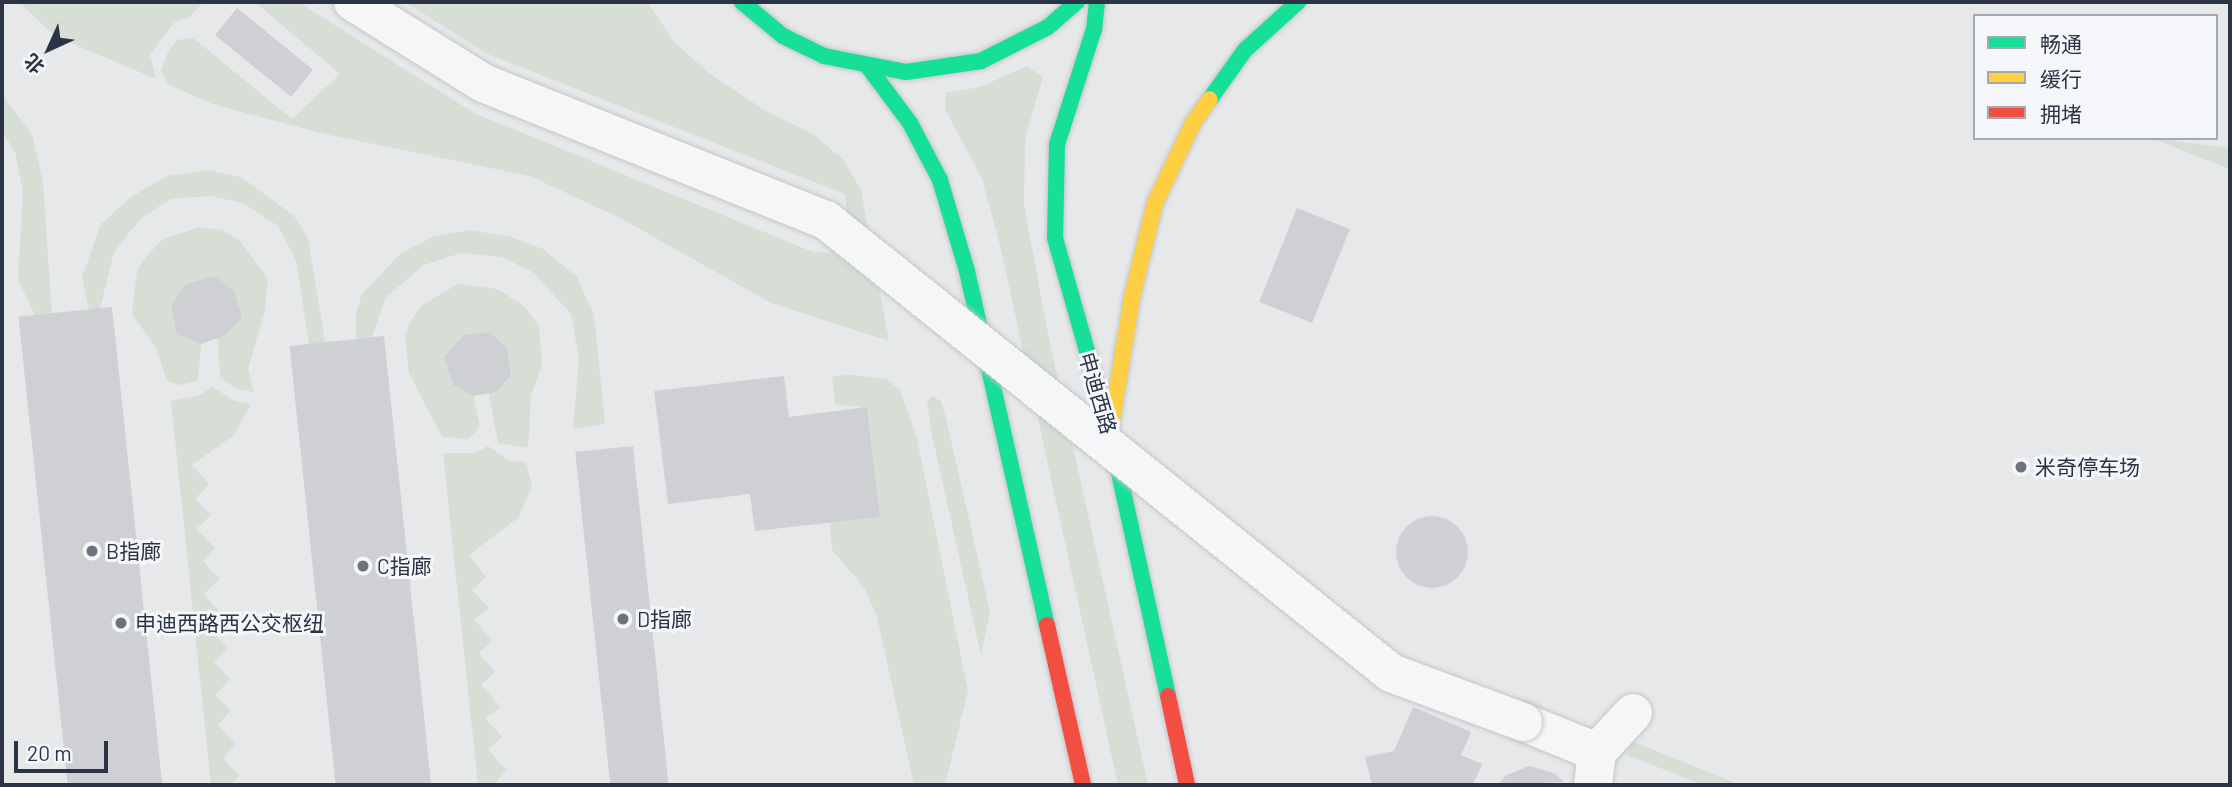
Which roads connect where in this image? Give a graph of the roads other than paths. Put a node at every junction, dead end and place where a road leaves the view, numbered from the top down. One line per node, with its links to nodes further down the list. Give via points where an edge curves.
1 (353, 2): 9 (street, bridge, via 483,83 826,220 1391,673 1522,722)
2 (742, 2): 6 (main road, via 783,36 824,56)
3 (1077, 2): 6 (main road, via 1048,27 981,61 918,71)
4 (1097, 2): 7 (main road, 申迪西路, via 1094,29 1057,144 1053,187 1055,238)
5 (1298, 2): 7 (main road, via 1245,50 1192,123 1155,204 1132,297)
6 (869, 68): 10 (main road, via 910,123 940,180 967,271)
7 (1110, 432): 11 (main road, 申迪西路)
8 (1633, 713): 9 (street)
9 (1595, 768)
10 (1083, 785)
11 (1187, 785)

